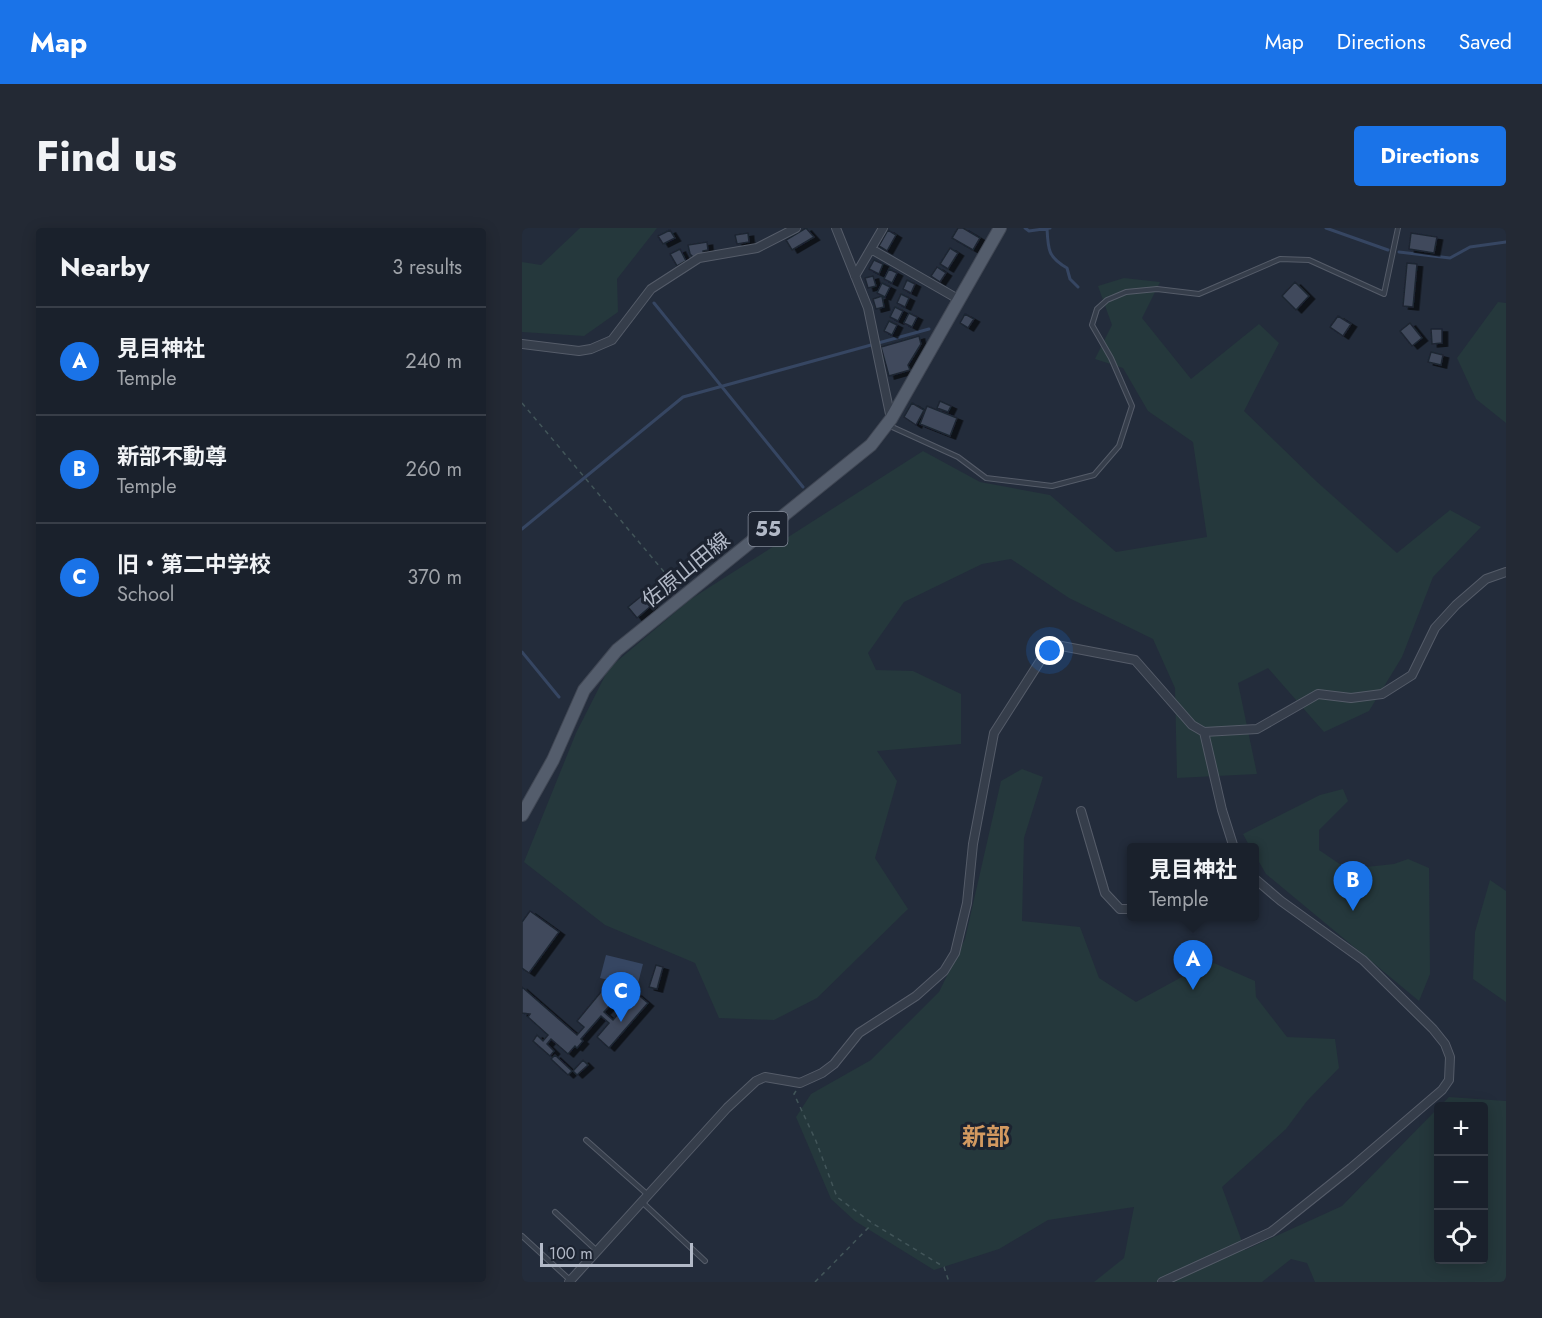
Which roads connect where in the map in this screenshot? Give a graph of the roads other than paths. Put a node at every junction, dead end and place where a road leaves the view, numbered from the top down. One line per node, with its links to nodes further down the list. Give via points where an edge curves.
1 (796, 228): 9 (street, via 757,248 699,258 651,289 612,340 591,350)
2 (836, 228): 7 (street)
3 (883, 228): 6 (street)
4 (999, 228): 8 (main road, 佐原山田線 / 55)
5 (1398, 228): 10 (lane, via 1384,294 1309,260 1280,259 1199,294 1158,289 1126,292 1107,300 1097,309 1092,325 1132,406 1119,446 1094,475 1052,486 986,478 958,457)
6 (871, 249): 7 (street); 8 (street)
7 (855, 276): 10 (street, via 868,308)
8 (958, 299): 10 (main road, 佐原山田線 / 55)
9 (522, 344)
10 (889, 422): 14 (main road, 佐原山田線 / 55, via 871,445 617,650 597,671)
11 (1506, 572): 12 (street, via 1486,579 1456,605 1435,628 1412,675 1382,694 1352,698 1318,694 1257,729)
12 (1204, 732): 15 (street); 19 (street, via 1192,725 1135,660 1051,644 994,733 973,844 967,903 954,953 944,972 859,1034 822,1073 800,1083 765,1077 756,1081)
13 (1081, 811): 17 (street, via 1105,893 1120,909)
14 (522, 815)
15 (1232, 843)
16 (1259, 882): 26 (street, via 1363,960 1433,1029 1450,1057 1449,1080 1351,1168 1271,1232)
17 (1127, 909)
18 (586, 1140): 19 (lane)
19 (648, 1195): 20 (street)
20 (642, 1202): 23 (street); 24 (lane)
21 (555, 1212): 23 (lane)
22 (522, 1236): 25 (lane)
23 (597, 1251): 25 (street)
24 (705, 1261)
25 (570, 1281)
26 (1162, 1282)

